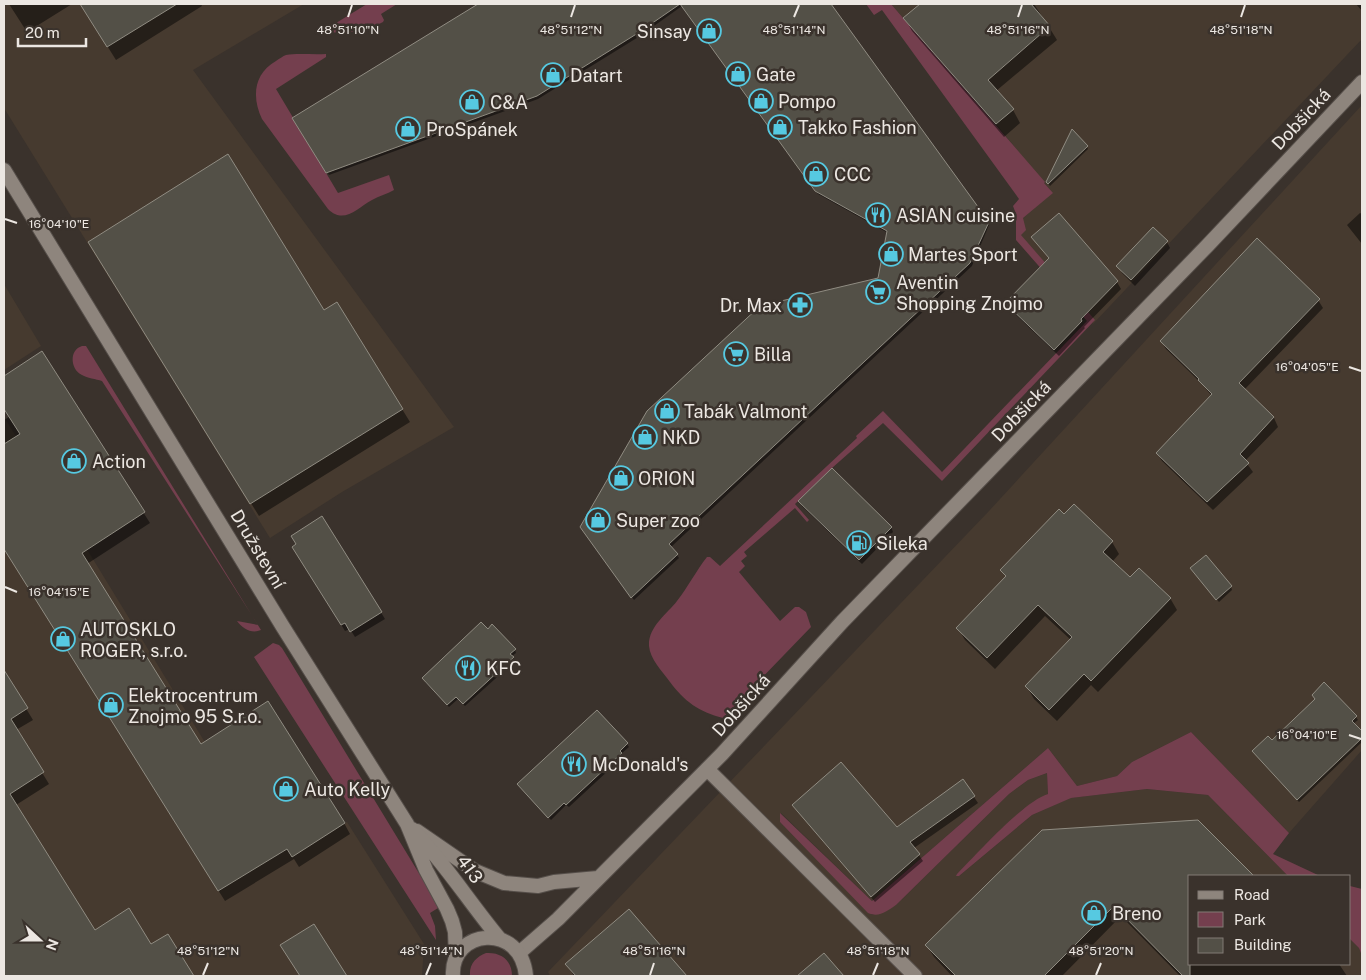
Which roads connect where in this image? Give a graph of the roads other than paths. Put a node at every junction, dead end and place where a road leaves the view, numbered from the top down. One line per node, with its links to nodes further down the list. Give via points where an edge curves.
1 (1362, 82): 3 (street, Dobšická, via 842,622)
2 (4, 170): 4 (street, Družstevní / 413)
3 (708, 769): 5 (street, Dobšická); 11 (street)
4 (407, 824): 5 (street, via 475,871 504,883 538,886); 6 (street, 413, via 442,862); 8 (street, Družstevní / 413, via 452,921)
5 (598, 878): 7 (street, Dobšická)
6 (499, 938): 7 (street, 413); 8 (street, via 474,940)
7 (519, 953): 10 (street, via 525,964)
8 (456, 958): 9 (street, Družstevní)
9 (453, 976)
10 (526, 976)
11 (915, 976)

